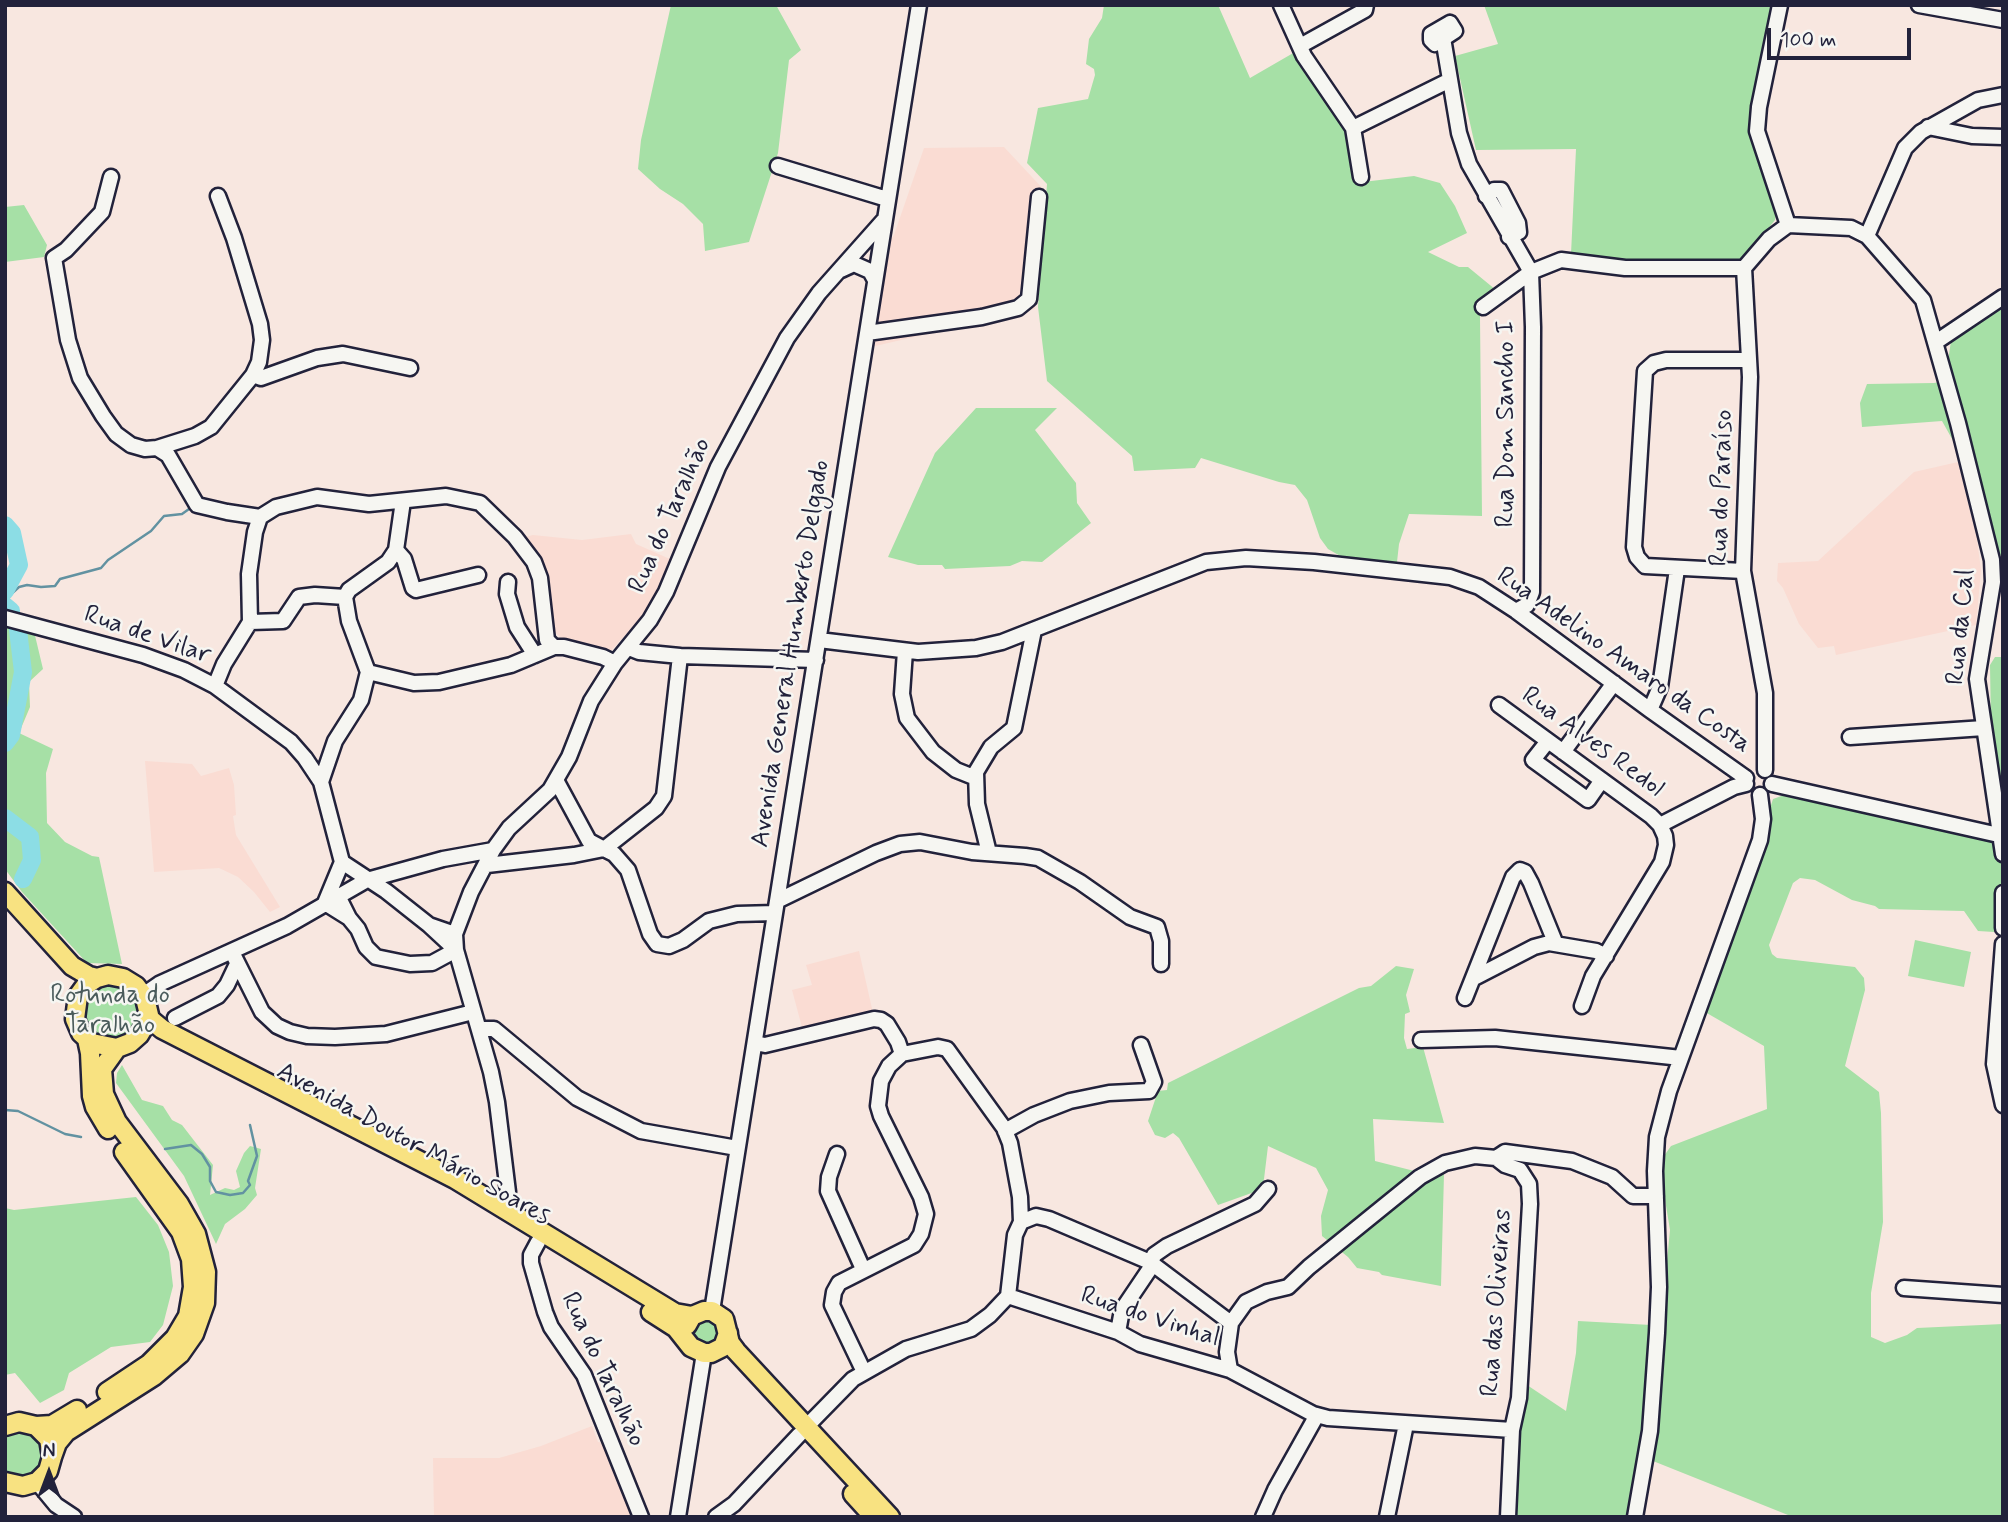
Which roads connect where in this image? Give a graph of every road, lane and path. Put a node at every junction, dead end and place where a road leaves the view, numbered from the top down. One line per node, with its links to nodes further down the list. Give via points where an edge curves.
1 (919, 5): 20 (street, Avenida General Humberto Delgado)
2 (1281, 5): 9 (street)
3 (1366, 5): 9 (street, via 1365,10)
4 (1780, 5): 22 (street, via 1757,131)
5 (1919, 5): 6 (street)
6 (1979, 11): 7 (street)
7 (2003, 19)
8 (1443, 38): 10 (street)
9 (1300, 46): 13 (street)
10 (1450, 79): 13 (street); 26 (street, via 1469,164 1486,196 1501,190 1518,223 1519,232 1509,237)
11 (2003, 95): 12 (street, via 1978,100)
12 (1928, 127): 14 (street); 23 (street, via 1905,148)
13 (1353, 128): 17 (street)
14 (2003, 137)
15 (778, 166): 20 (street)
16 (111, 177): 35 (street, via 102,212 54,258 68,340 80,378 116,433 137,448)
17 (1361, 177)
18 (218, 196): 34 (street, via 260,324 261,352)
19 (1039, 197): 30 (street, via 1031,284 1028,299 1018,308)
20 (887, 199): 21 (street, Avenida General Humberto Delgado)
21 (884, 220): 25 (street, Rua do Taralhão); 27 (street, Avenida General Humberto Delgado)
22 (1788, 225): 23 (street, via 1851,228); 24 (street)
23 (1867, 236): 31 (street, Rua da Cal, via 1923,300)
24 (1744, 268): 26 (street, via 1625,268 1561,260); 32 (street, Rua do Paraíso)
25 (839, 271): 27 (street, via 854,264 870,271); 53 (street, Rua do Taralhão, via 787,338 718,467 666,592)
26 (1531, 272): 29 (street); 45 (street, Rua Dom Sancho I, via 1532,592 1527,605)
27 (875, 280): 30 (street, Avenida General Humberto Delgado)
28 (2003, 297): 31 (street)
29 (1483, 307)
30 (867, 333): 51 (street, Avenida General Humberto Delgado)
31 (1936, 342): 42 (street, Rua da Cal)
32 (1749, 360): 39 (street, via 1666,360 1645,372 1634,547 1645,566); 40 (street, Rua do Paraíso)
33 (410, 368): 34 (street, via 342,354 317,358 261,379)
34 (253, 375): 35 (street, via 211,428)
35 (158, 448): 37 (street, via 168,455 197,505)
36 (403, 501): 37 (street, via 369,504 317,497 276,507); 38 (street); 52 (street, via 444,496 480,503 534,562 540,578 545,635)
37 (260, 517): 49 (street, via 249,574)
38 (396, 550): 41 (street, via 416,590); 44 (street)
39 (1677, 569): 40 (street); 63 (street, via 1660,687)
40 (1743, 571): 68 (street, Rua do Paraíso, via 1765,692)
41 (478, 575)
42 (1998, 581): 48 (street, Rua da Cal)
43 (508, 582): 55 (street, via 517,627)
44 (345, 597): 49 (street, via 299,597 283,621); 59 (street)
45 (1516, 611): 50 (street, Rua Adelino Amaro da Costa, via 1479,587 1450,577 1246,558 1206,562); 60 (street, Rua Adelino Amaro da Costa)
46 (5, 618): 61 (street, Rua de Vilar, via 143,655)
47 (2003, 619): 48 (street)
48 (1987, 620): 64 (street, Rua da Cal, via 1977,680)
49 (250, 622): 61 (street)
50 (1034, 630): 54 (street, Rua Adelino Amaro da Costa, via 976,648); 69 (street, via 1014,728 991,747)
51 (819, 640): 54 (street, Rua Adelino Amaro da Costa); 57 (street, Avenida General Humberto Delgado)
52 (554, 646): 55 (street); 58 (street)
53 (629, 648): 56 (street); 58 (street, Rua do Taralhão)
54 (905, 651): 69 (street, via 902,694 907,718 933,752 956,770)
55 (535, 655): 59 (street, via 439,682 414,683)
56 (680, 656): 57 (street); 78 (street, via 664,796 656,808)
57 (816, 660): 88 (street, Avenida General Humberto Delgado)
58 (615, 663): 70 (street, Rua do Taralhão, via 591,701)
59 (368, 672): 73 (street, via 361,700 335,741)
60 (1614, 683): 63 (street, Rua Adelino Amaro da Costa); 67 (street)
61 (215, 686): 73 (street, Rua de Vilar, via 291,742)
62 (1499, 705): 66 (street, Rua Alves Redol)
63 (1650, 710): 72 (street, Rua Adelino Amaro da Costa)
64 (1984, 728): 65 (street); 77 (street, Rua da Cal)
65 (1850, 737)
66 (1548, 741): 67 (street, Rua Alves Redol); 71 (street, via 1533,760 1588,800)
67 (1563, 752): 71 (street, Rua Alves Redol)
68 (1765, 769): 72 (street, via 1753,769); 74 (street)
69 (976, 778): 80 (street)
70 (556, 780): 78 (street, via 589,841); 79 (street, Rua do Taralhão)
71 (1602, 780): 76 (street, Rua Alves Redol)
72 (1746, 781): 75 (street, via 1752,793); 76 (street)
73 (321, 782): 82 (street, Rua de Vilar)
74 (1772, 784): 75 (street); 77 (street)
75 (1760, 795): 115 (street, via 1760,840)
76 (1660, 825): 96 (street, Rua Alves Redol, via 1666,845 1662,862)
77 (2002, 836): 81 (street, Rua da Cal)
78 (604, 849): 83 (street); 88 (street, via 628,870 657,944 669,946 683,940 709,921)
79 (493, 850): 83 (street, Rua do Taralhão); 84 (street)
80 (989, 853): 88 (street, via 920,842 900,844); 98 (street, via 1038,858 1130,917 1157,927)
81 (2003, 854)
82 (342, 862): 84 (street); 87 (street)
83 (487, 865): 92 (street, Rua do Taralhão)
84 (367, 880): 87 (street); 90 (street)
85 (5, 892): 99 (main road, Avenida Doutor Mário Soares, via 72,966)
86 (2003, 893): 91 (street)
87 (332, 900): 95 (street, via 379,958 432,963); 97 (street)
88 (776, 907): 111 (street, Avenida General Humberto Delgado)
89 (5, 908): 101 (main road, via 70,979)
90 (429, 925): 92 (street); 95 (street)
91 (2003, 928)
92 (455, 934): 95 (street, Rua do Taralhão)
93 (1555, 942): 96 (street); 100 (street, via 1534,947); 100 (street, via 1531,883 1520,870 1513,877)
94 (2003, 943): 116 (street, via 1994,1064)
95 (456, 950): 105 (street, Rua do Taralhão)
96 (1606, 956): 104 (street, Rua Alves Redol)
97 (234, 958): 102 (street); 105 (street, via 269,1020 307,1035 386,1034); 106 (street, via 228,985 218,996)
98 (1161, 964)
99 (97, 978): 101 (main road); 102 (main road, Avenida Doutor Mário Soares, via 123,978)
100 (1474, 978): 103 (street)
101 (78, 996): 109 (main road, via 75,1019)
102 (146, 996): 108 (main road, via 145,1025); 123 (main road, Avenida Doutor Mário Soares, via 150,1019 162,1029 413,1156)
103 (1465, 998)
104 (1582, 1006)
105 (473, 1012): 107 (street, Rua do Taralhão)
106 (175, 1018)
107 (479, 1029): 118 (street, via 494,1029 577,1098 642,1131); 123 (street, Rua do Taralhão, via 497,1102 508,1184)
108 (139, 1035): 113 (main road); 125 (main road, Avenida Doutor Mário Soares, via 152,1037 433,1180)
109 (88, 1039): 113 (main road); 143 (main road, via 90,1088 102,1122 187,1245 193,1275 191,1306 175,1338 149,1364 62,1420)
110 (1421, 1040): 115 (street, via 1494,1038)
111 (755, 1043): 114 (street, via 765,1045 874,1019 887,1024); 118 (street, Avenida General Humberto Delgado)
112 (1141, 1045): 117 (street, via 1154,1083 1149,1091 1070,1101)
113 (117, 1048): 146 (main road, via 103,1069 106,1101 196,1234 206,1272 205,1303 194,1335 180,1354 66,1432)
114 (902, 1054): 117 (street, via 947,1049); 127 (street, via 881,1081 878,1106 926,1214 914,1245)
115 (1682, 1058): 122 (street, via 1657,1137)
116 (2003, 1105)
117 (1005, 1131): 124 (street)
118 (737, 1148): 131 (street, Avenida General Humberto Delgado)
119 (837, 1154): 127 (street, via 828,1191)
120 (1496, 1158): 122 (street, via 1505,1152 1573,1161 1612,1177 1633,1196); 133 (street, via 1475,1156 1445,1163 1420,1177 1288,1287 1246,1302); 144 (street, Rua das Oliveiras, via 1520,1170 1529,1184 1519,1398)
121 (1268, 1189): 126 (street, via 1255,1204 1167,1246)
122 (1656, 1196): 149 (street, via 1657,1333)
123 (500, 1206): 132 (main road, Avenida Doutor Mário Soares, via 675,1313)
124 (1021, 1222): 126 (street, via 1035,1216 1049,1219); 130 (street, via 1015,1235)
125 (538, 1242): 136 (main road, Avenida Doutor Mário Soares, via 676,1328); 151 (street, Rua do Taralhão, via 531,1264 545,1312 584,1375)
126 (1150, 1262): 133 (street); 134 (street, via 1122,1310)
127 (863, 1269): 139 (street, via 839,1283 832,1305)
128 (1904, 1288): 129 (street)
129 (2003, 1295)
130 (1009, 1296): 134 (street, Rua do Vinhal); 139 (street, via 971,1329 906,1349)
131 (712, 1311): 132 (main road); 135 (main road, via 724,1319)
132 (692, 1316): 136 (main road, via 685,1328)
133 (1231, 1322): 138 (street)
134 (1118, 1332): 138 (street, Rua do Vinhal, via 1140,1344)
135 (728, 1333): 137 (main road, via 723,1347); 145 (main road, via 730,1343)
136 (687, 1342): 137 (main road)
137 (707, 1353): 145 (main road, via 719,1353 731,1361); 152 (street)
138 (1230, 1370): 140 (street, Rua do Vinhal)
139 (864, 1372): 145 (street, via 842,1388)
140 (1317, 1415): 141 (street, Rua do Vinhal); 156 (street)
141 (1406, 1424): 144 (street, Rua do Vinhal); 157 (street)
142 (5, 1426): 143 (main road, via 19,1422)
143 (36, 1426): 146 (main road, via 49,1439)
144 (1512, 1430): 158 (street, Rua das Oliveiras)
145 (803, 1431): 153 (street); 154 (main road); 155 (main road)
146 (52, 1457): 147 (main road)
147 (37, 1482): 148 (main road, via 23,1486); 150 (street, via 56,1505)
148 (7, 1483)
149 (1639, 1515)
150 (74, 1517)
151 (641, 1517)
152 (678, 1517)
153 (716, 1517)
154 (874, 1517)
155 (890, 1517)
156 (1263, 1517)
157 (1387, 1517)
158 (1508, 1517)

